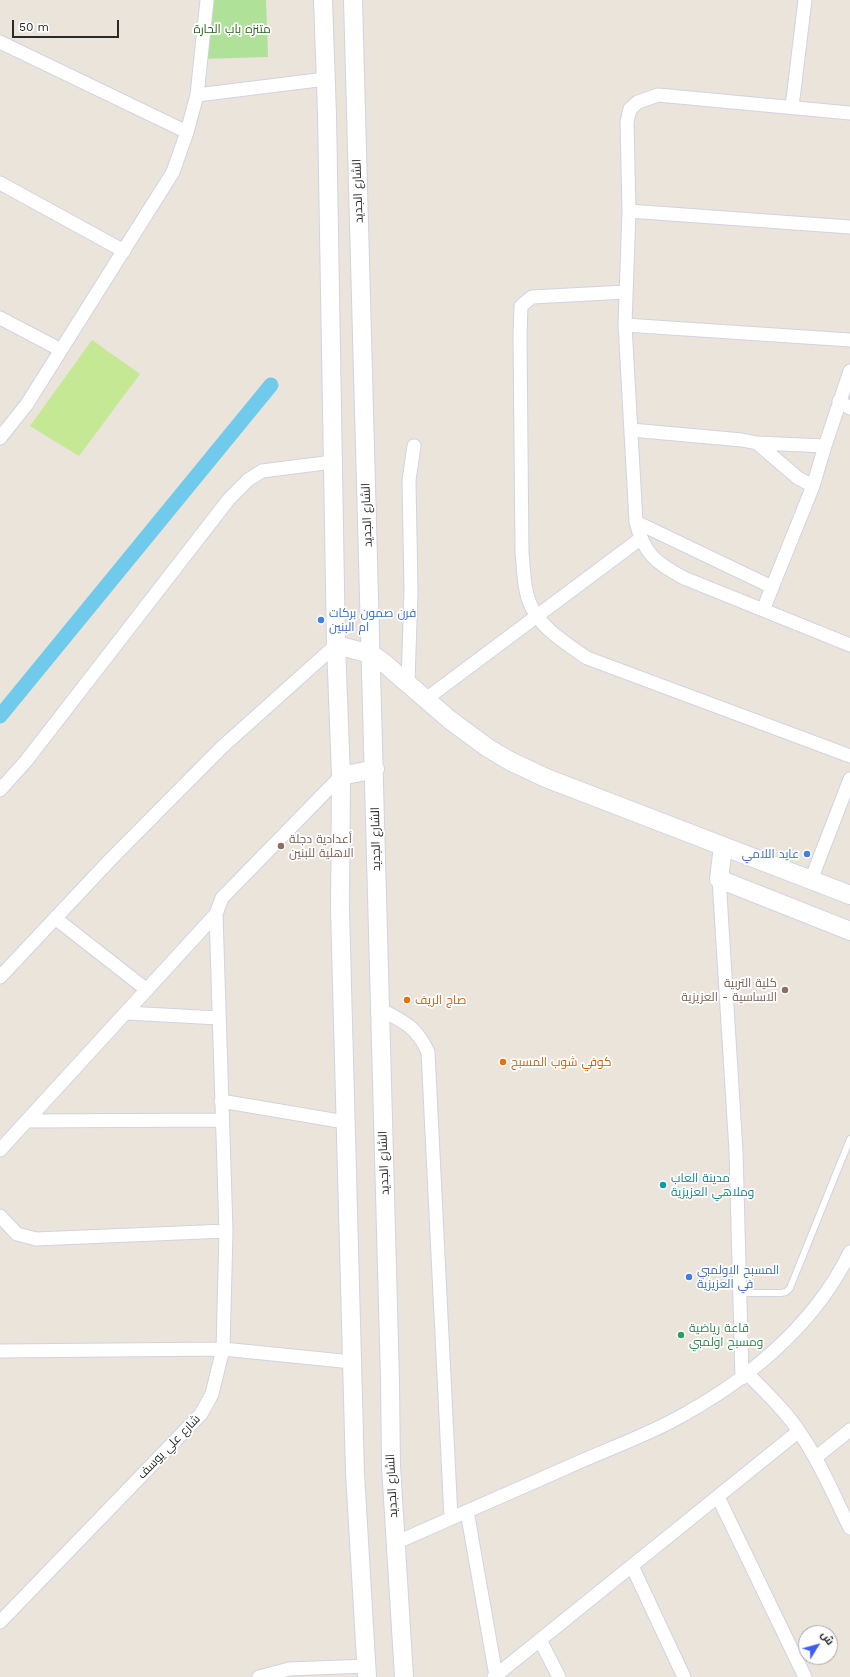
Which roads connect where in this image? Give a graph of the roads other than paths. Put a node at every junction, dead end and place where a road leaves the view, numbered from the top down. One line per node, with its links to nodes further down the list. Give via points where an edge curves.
1 (206, 0): 7 (street)
2 (323, 0): 6 (main road)
3 (353, 0): 36 (main road, الشارع الجديد)
4 (805, 0): 8 (street)
5 (0, 42): 10 (street)
6 (326, 79): 7 (street); 27 (main road)
7 (197, 95): 10 (street)
8 (792, 107): 9 (street); 12 (street, via 658,95 638,102 630,109 627,122)
9 (850, 113)
10 (187, 132): 14 (street, via 173,172)
11 (0, 183): 14 (street)
12 (629, 211): 13 (street); 15 (street)
13 (850, 226)
14 (124, 251): 19 (street)
15 (626, 292): 17 (street); 33 (street, via 532,298 521,306 522,552 524,580 529,601)
16 (0, 318): 19 (street)
17 (625, 326): 18 (street); 22 (street)
18 (850, 340)
19 (61, 350): 23 (street, via 27,404)
20 (850, 371): 21 (street)
21 (845, 405): 26 (street)
22 (631, 430): 24 (street, via 742,440); 29 (street)
23 (0, 438)
24 (757, 444): 26 (street); 28 (street, via 798,478)
25 (414, 446): 37 (street, via 409,480 411,591)
26 (825, 446): 28 (street)
27 (333, 462): 34 (main road); 43 (street, via 262,471 248,480 229,499 26,761)
28 (813, 486): 31 (street)
29 (636, 522): 30 (street); 31 (street)
30 (640, 539): 32 (street, via 653,558 664,568); 33 (street)
31 (772, 587): 32 (street)
32 (763, 610): 35 (street)
33 (537, 616): 38 (street); 39 (street, via 557,637 588,658)
34 (336, 645): 36 (main road); 41 (main road); 49 (street, via 221,748)
35 (850, 645)
36 (371, 654): 37 (main road); 40 (main road, الشارع الجديد)
37 (408, 683): 38 (main road)
38 (426, 699): 44 (main road, via 450,720 510,761 546,778)
39 (850, 756)
40 (375, 768): 41 (main road); 53 (main road, الشارع الجديد)
41 (341, 776): 48 (street, via 222,898); 59 (main road, via 340,910)
42 (850, 779): 46 (street)
43 (0, 790)
44 (723, 846): 45 (main road); 46 (main road)
45 (719, 879): 50 (main road); 65 (street, via 736,1151)
46 (811, 880): 47 (main road)
47 (850, 895)
48 (216, 914): 52 (street); 55 (street, شارع علي يوسف)
49 (55, 918): 51 (street); 52 (street)
50 (850, 931)
51 (0, 977)
52 (147, 990): 54 (street)
53 (380, 1009): 75 (street, via 411,1026 422,1038 428,1052); 77 (main road, الشارع الجديد, via 391,1466)
54 (126, 1013): 55 (street); 58 (street)
55 (219, 1018): 56 (street, شارع علي يوسف)
56 (221, 1101): 57 (street, شارع علي يوسف); 59 (street)
57 (222, 1120): 58 (street); 63 (street, شارع علي يوسف)
58 (26, 1121): 61 (street)
59 (346, 1122): 68 (main road)
60 (850, 1139): 65 (lane, via 790,1288 781,1293)
61 (0, 1150)
62 (0, 1216): 63 (street, via 18,1234 36,1239)
63 (226, 1231): 66 (street, شارع علي يوسف)
64 (850, 1252): 69 (street, via 823,1298 794,1331)
65 (740, 1293): 69 (street)
66 (224, 1349): 67 (street); 68 (street); 79 (street, شارع علي يوسف, via 212,1394 201,1414)
67 (0, 1351)
68 (352, 1362): 81 (main road, via 355,1473)
69 (745, 1376): 71 (street); 74 (street, via 670,1422)
70 (850, 1430): 72 (street)
71 (799, 1431): 72 (street); 73 (street)
72 (815, 1458): 76 (street)
73 (718, 1497): 78 (street); 87 (street)
74 (467, 1511): 75 (street); 82 (street)
75 (451, 1518): 77 (street)
76 (850, 1528)
77 (396, 1543): 84 (main road, الشارع الجديد)
78 (632, 1566): 80 (street); 86 (street)
79 (0, 1622)
80 (540, 1640): 82 (street); 85 (street)
81 (367, 1671): 83 (street, via 289,1669)
82 (495, 1676)
83 (259, 1677)
84 (404, 1677)
85 (559, 1677)
86 (684, 1677)
87 (805, 1677)

